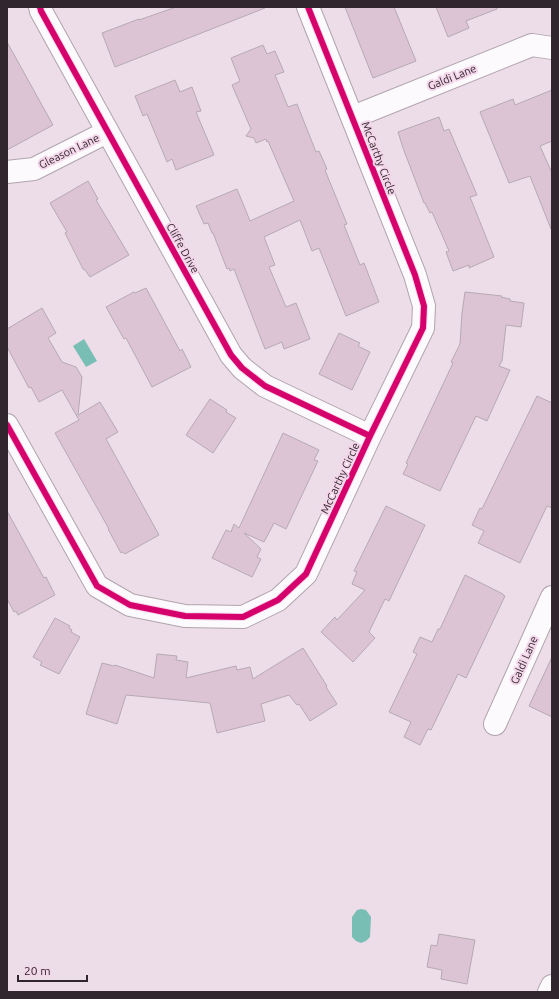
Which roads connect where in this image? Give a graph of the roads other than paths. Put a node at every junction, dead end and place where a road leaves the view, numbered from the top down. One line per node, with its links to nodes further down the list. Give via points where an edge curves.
1 (40, 7): 5 (street, Cliffe Drive)
2 (308, 7): 4 (street, McCarthy Circle)
3 (552, 48): 4 (street, Galdi Lane, via 532,45)
4 (353, 117): 8 (street, McCarthy Circle, via 415,275 424,306 423,328)
5 (107, 132): 6 (street, Gleason Lane, via 34,169); 8 (street, Cliffe Drive, via 231,356 265,386)
6 (7, 172)
7 (7, 425): 8 (street, McCarthy Circle, via 97,586 130,605 185,616 243,617 278,600 306,574)
8 (370, 436)
9 (549, 609): 10 (street, Galdi Lane)
10 (495, 724)
11 (552, 986): 12 (street)
12 (549, 992)

